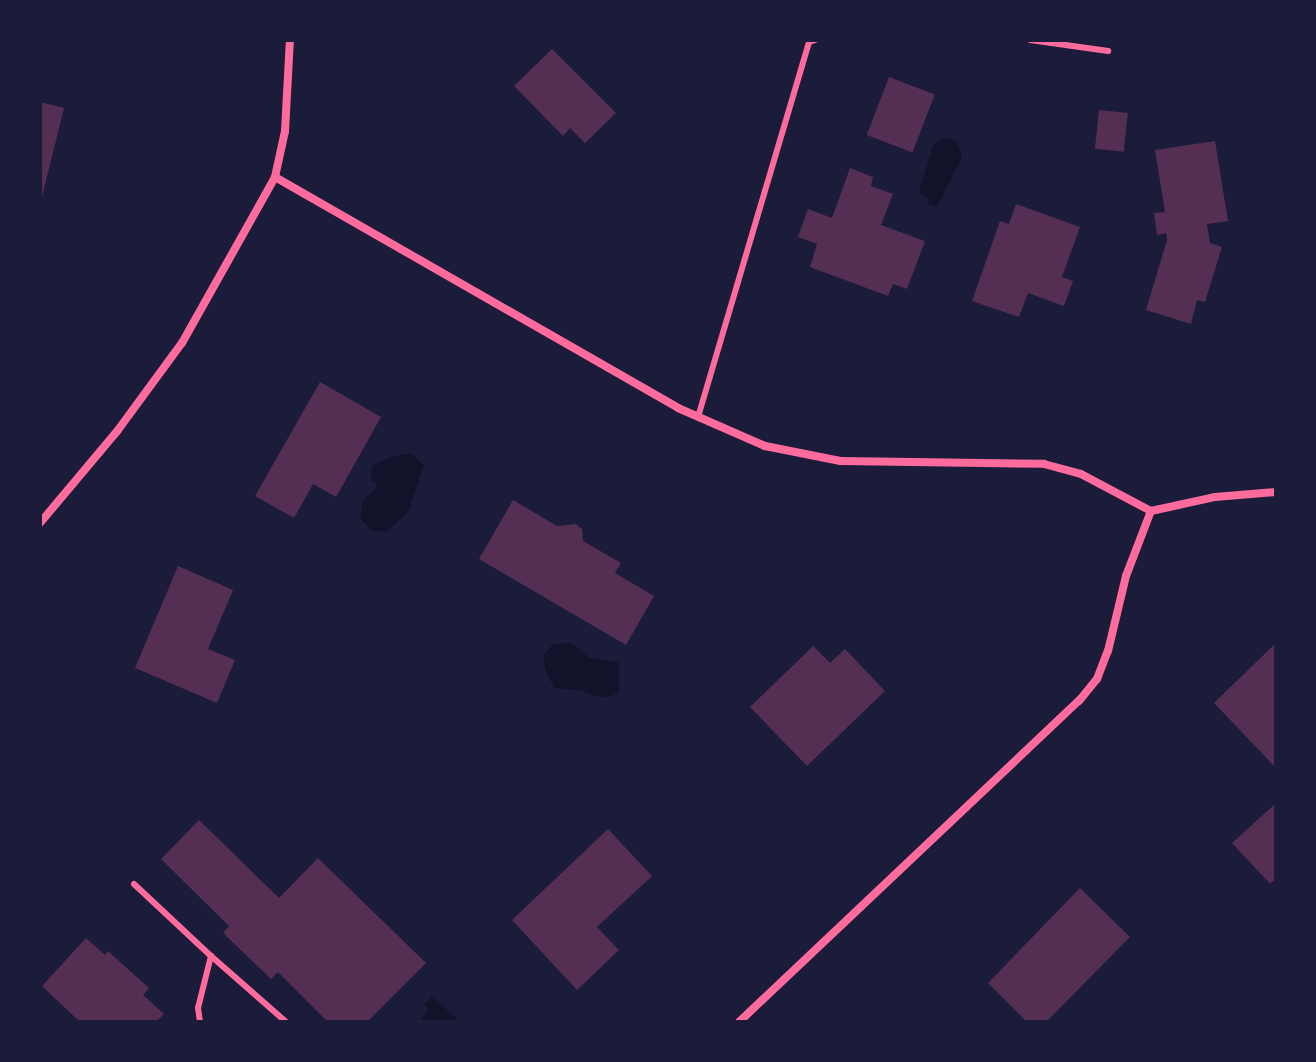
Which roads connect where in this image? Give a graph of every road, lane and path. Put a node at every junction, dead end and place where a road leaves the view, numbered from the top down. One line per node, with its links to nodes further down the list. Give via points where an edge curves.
1 (290, 40): 5 (street, via 285,131)
2 (815, 40): 6 (lane, via 809,42)
3 (1030, 40): 4 (lane)
4 (1108, 51)
5 (275, 177): 6 (street); 9 (street, via 182,343)
6 (698, 417): 8 (street, via 765,446 841,461 1044,464 1081,474)
7 (1276, 492): 8 (street, via 1215,497)
8 (1151, 511): 14 (street, via 1132,555 1097,679)
9 (40, 523)
10 (134, 884): 11 (lane)
11 (211, 956): 12 (lane, via 198,1008); 13 (lane)
12 (200, 1022)
13 (286, 1022)
14 (739, 1022)

